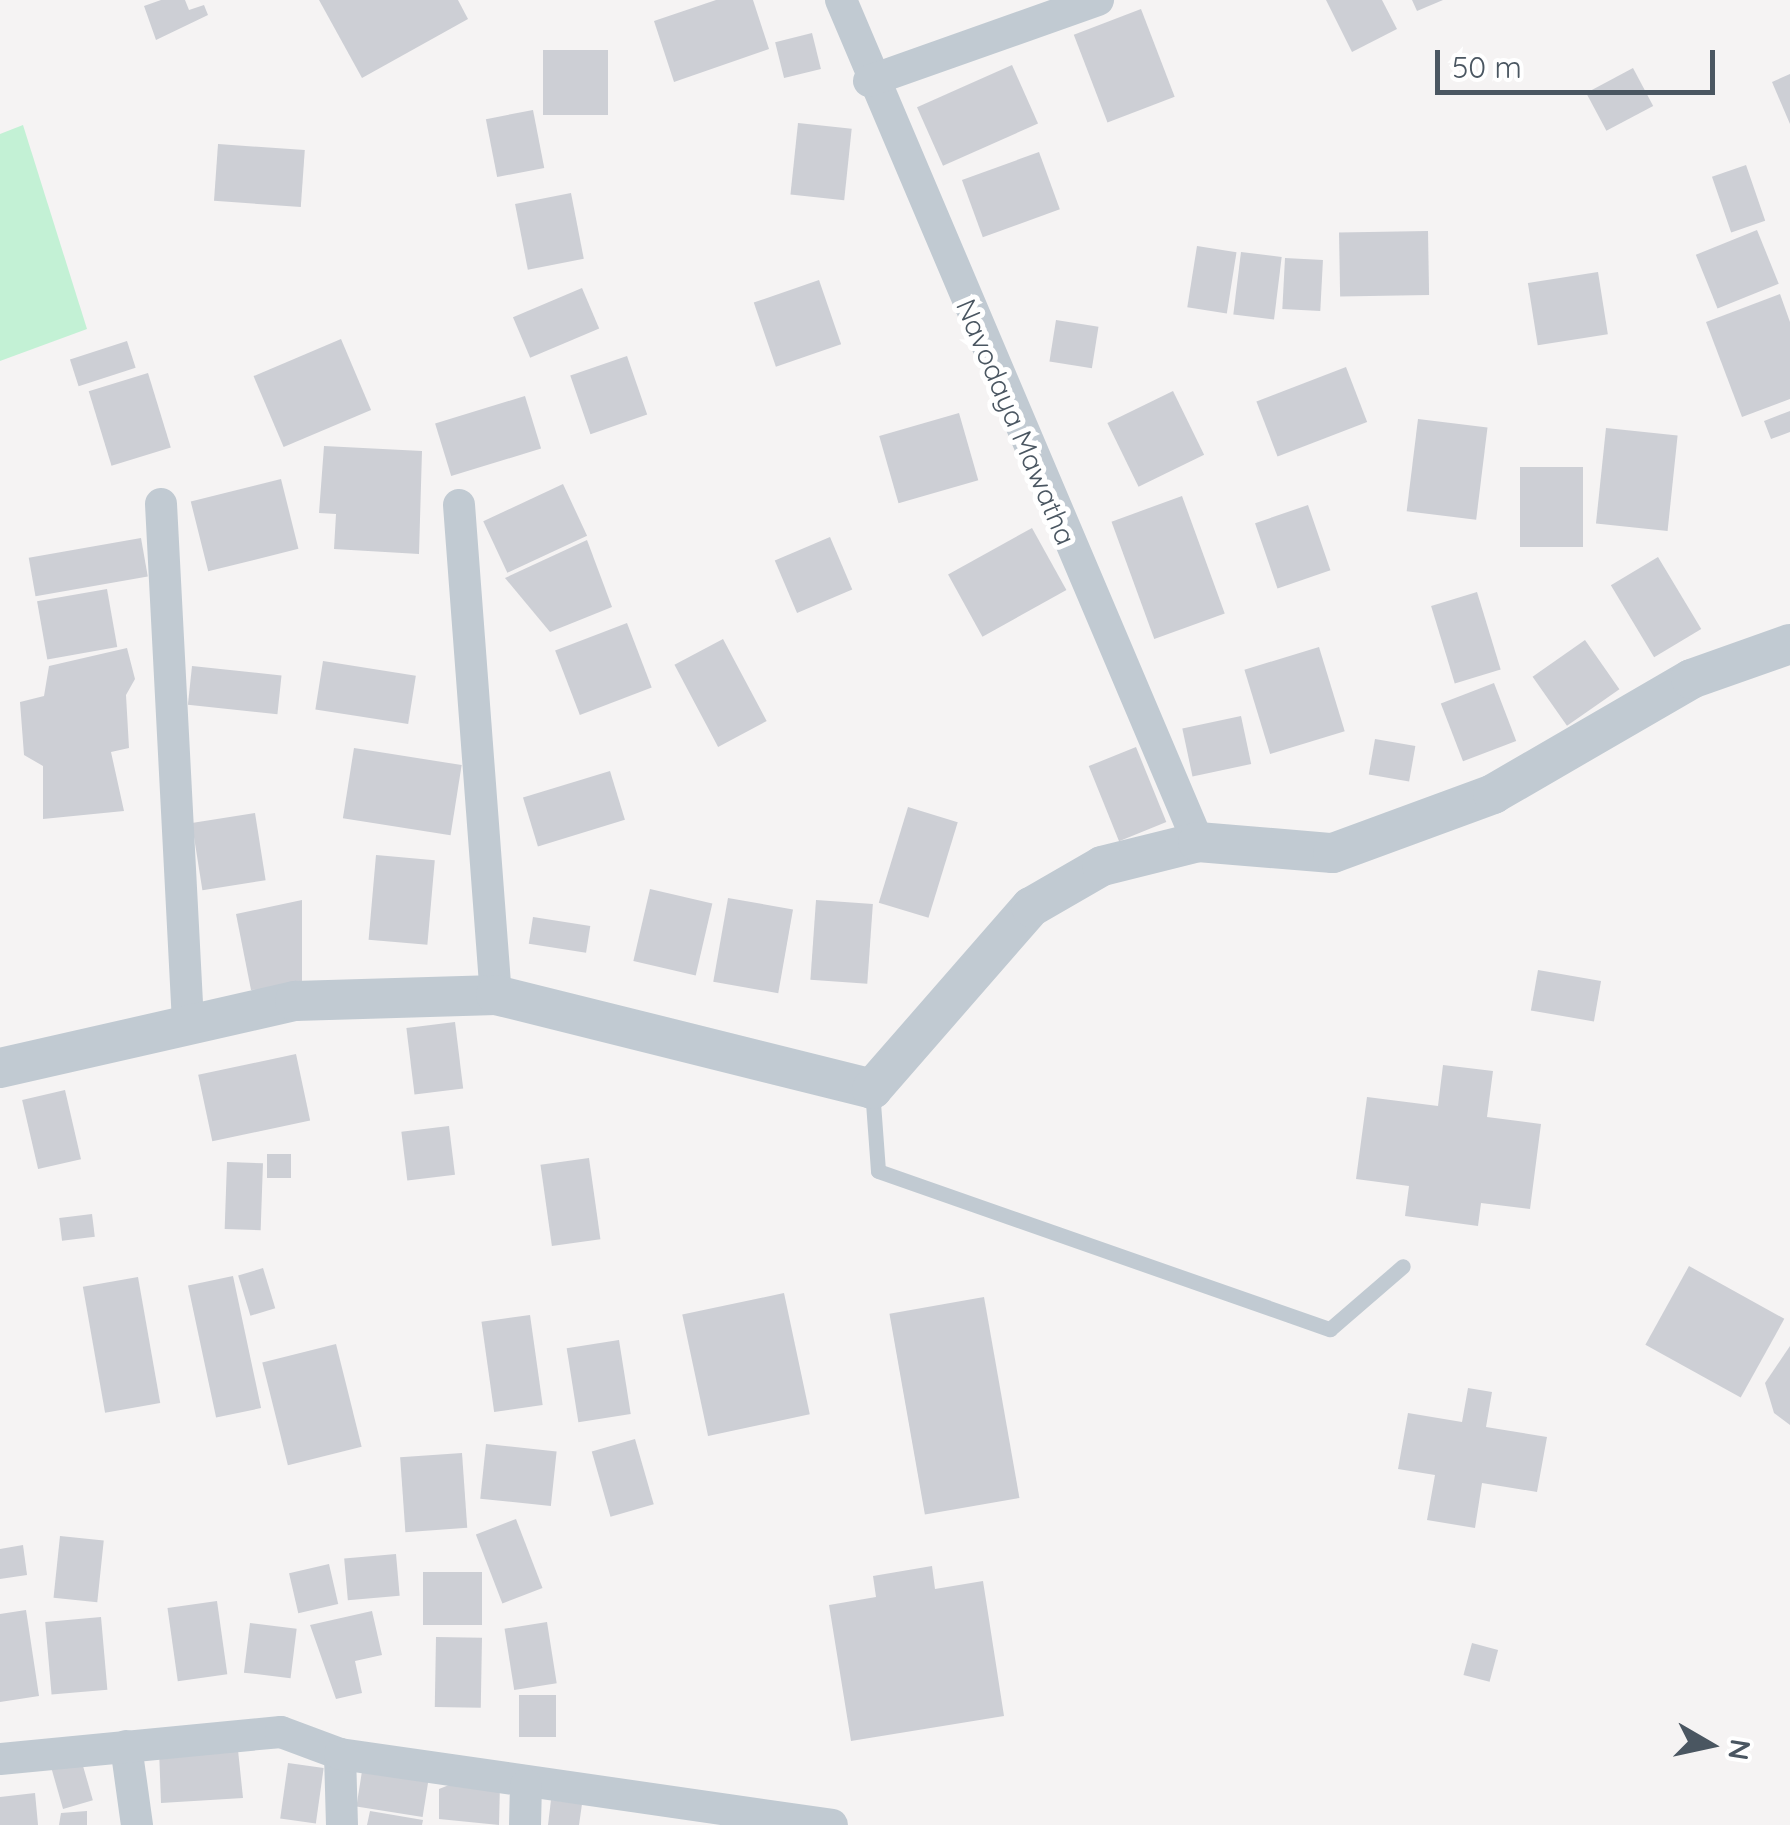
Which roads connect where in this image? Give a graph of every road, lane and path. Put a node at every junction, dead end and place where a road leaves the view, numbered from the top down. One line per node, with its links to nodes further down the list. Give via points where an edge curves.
1 (841, 0): 3 (street, Navodaya Mawatha)
2 (1098, 0): 3 (street)
3 (869, 81): 7 (street, Navodaya Mawatha)
4 (161, 504): 9 (street)
5 (459, 505): 8 (street)
6 (1790, 644): 7 (street, via 1690,679 1493,794 1334,853)
7 (1198, 842): 11 (street, via 1102,866 1031,906)
8 (496, 995): 9 (street, via 296,1000); 11 (street)
9 (188, 1023): 10 (street)
10 (0, 1068)
11 (872, 1089): 12 (lane, via 878,1171 1330,1329)
12 (1403, 1266)
13 (126, 1746): 14 (street, via 281,1732); 15 (street); 18 (street)
14 (340, 1754): 16 (street); 19 (street)
15 (0, 1759)
16 (526, 1785): 17 (street); 20 (street)
17 (604, 1812): 21 (street)
18 (137, 1825)
19 (342, 1825)
20 (525, 1825)
21 (832, 1825)

